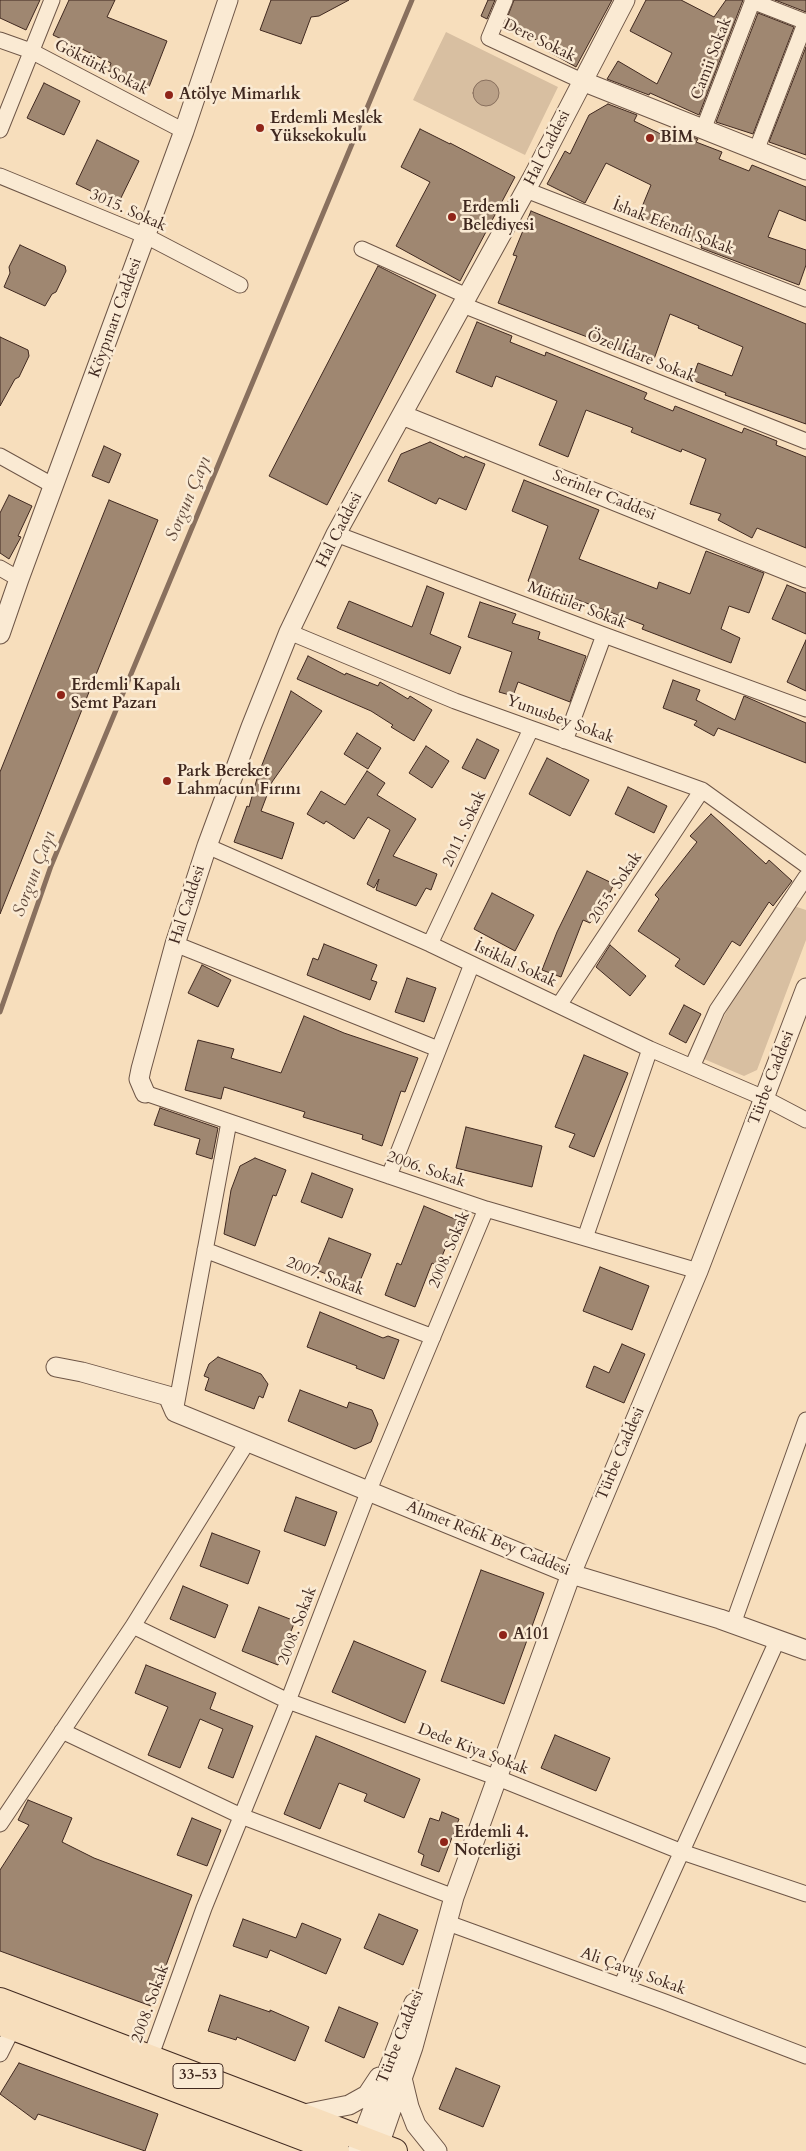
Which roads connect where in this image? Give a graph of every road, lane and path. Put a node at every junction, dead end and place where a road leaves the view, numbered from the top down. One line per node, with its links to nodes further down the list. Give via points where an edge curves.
1 (52, 0): 8 (street)
2 (228, 0): 12 (street, Köypınarı Caddesi)
3 (505, 0): 9 (street, Dere Sokak, via 489,38)
4 (625, 0): 9 (street, Hal Caddesi)
5 (752, 1): 6 (street); 11 (street, Camii Sokak)
6 (806, 22): 13 (street)
7 (0, 40): 8 (street, Göktürk Sokak)
8 (31, 51): 10 (street); 12 (street, Göktürk Sokak)
9 (582, 82): 11 (street); 16 (street, Hal Caddesi)
10 (0, 130)
11 (703, 130): 13 (street)
12 (184, 131): 17 (street, Köypınarı Caddesi)
13 (756, 151): 14 (street)
14 (806, 170)
15 (0, 176): 17 (street, 3015. Sokak)
16 (526, 190): 20 (street, İshak Efendi Sokak); 21 (street, Hal Caddesi)
17 (146, 236): 19 (street, 3015. Sokak); 25 (street, Köypınarı Caddesi)
18 (362, 249): 21 (street, Özel İdare Sokak)
19 (240, 284)
20 (806, 299)
21 (465, 301): 22 (street, Hal Caddesi); 23 (street, Özel İdare Sokak)
22 (402, 414): 26 (street, Hal Caddesi); 28 (street, Serinler Caddesi)
23 (806, 441)
24 (0, 456): 25 (street)
25 (54, 486): 29 (street, Köypınarı Caddesi)
26 (336, 534): 30 (street, Hal Caddesi); 32 (street, Müftüler Sokak)
27 (0, 568): 29 (street)
28 (806, 578)
29 (19, 579): 31 (street, Köypınarı Caddesi)
30 (289, 632): 34 (street, Yunusbey Sokak, via 394,677); 37 (street, Hal Caddesi)
31 (0, 634)
32 (604, 635): 33 (street, Müftüler Sokak); 35 (street)
33 (806, 709)
34 (531, 729): 35 (street, Yunusbey Sokak); 41 (street, 2011. Sokak)
35 (564, 741): 36 (street, Yunusbey Sokak)
36 (702, 790): 38 (street, Yunusbey Sokak); 44 (street, 2055. Sokak)
37 (207, 846): 40 (street, Hal Caddesi); 41 (street, İstiklal Sokak)
38 (806, 865)
39 (806, 877): 47 (street, via 717,1010)
40 (175, 944): 46 (street); 48 (street, Hal Caddesi, via 141,1069 139,1080)
41 (430, 944): 42 (street, İstiklal Sokak)
42 (472, 964): 44 (street, İstiklal Sokak); 46 (street)
43 (806, 988): 49 (street, Türbe Caddesi)
44 (559, 1005): 45 (street, İstiklal Sokak)
45 (650, 1048): 47 (street, İstiklal Sokak); 54 (street)
46 (438, 1049): 52 (street)
47 (692, 1067): 49 (street, İstiklal Sokak)
48 (145, 1093): 51 (street, 2006. Sokak)
49 (764, 1098): 50 (street, İstiklal Sokak); 56 (street, Türbe Caddesi)
50 (806, 1120)
51 (229, 1122): 52 (street, 2006. Sokak); 55 (street)
52 (389, 1176): 53 (street, 2006. Sokak)
53 (486, 1209): 54 (street, 2006. Sokak); 57 (street, 2008. Sokak)
54 (585, 1238): 56 (street, 2006. Sokak)
55 (206, 1250): 57 (street, 2007. Sokak); 59 (street)
56 (698, 1272): 63 (street, Türbe Caddesi)
57 (433, 1337): 62 (street, 2008. Sokak)
58 (56, 1367): 59 (street, via 168,1396)
59 (175, 1412): 61 (street, Ahmet Refik Bey Caddesi)
60 (806, 1420): 64 (street)
61 (248, 1442): 62 (street, Ahmet Refik Bey Caddesi); 65 (street)
62 (368, 1490): 63 (street, Ahmet Refik Bey Caddesi); 68 (street, 2008. Sokak)
63 (571, 1574): 64 (street, Ahmet Refik Bey Caddesi); 70 (street, Türbe Caddesi)
64 (733, 1624): 66 (street, Ahmet Refik Bey Caddesi)
65 (133, 1626): 68 (street, Dede Kiya Sokak); 69 (street)
66 (777, 1641): 67 (street, Ahmet Refik Bey Caddesi); 73 (street)
67 (806, 1650)
68 (288, 1701): 70 (street, Dede Kiya Sokak); 71 (street, 2008. Sokak)
69 (62, 1732): 71 (street); 72 (street)
70 (498, 1778): 73 (street, Dede Kiya Sokak); 75 (street, Türbe Caddesi)
71 (241, 1816): 75 (street); 82 (street, 2008. Sokak)
72 (0, 1824)
73 (682, 1852): 74 (street, Dede Kiya Sokak); 77 (street)
74 (806, 1894)
75 (454, 1897): 76 (street, Türbe Caddesi)
76 (448, 1923): 77 (street, Ali Çavuş Sokak); 83 (street, Türbe Caddesi); 84 (street, Türbe Caddesi)
77 (621, 1986): 81 (street, Ali Çavuş Sokak)
78 (0, 2000): 82 (main road, 33-53)
79 (6, 2026): 80 (street); 87 (main road, 33-53)
80 (0, 2054)
81 (806, 2056)
82 (150, 2058): 85 (main road, 33-53)
83 (393, 2058): 85 (street, via 367,2095 349,2105); 86 (street, Türbe Caddesi)
84 (402, 2078): 86 (street, Türbe Caddesi); 88 (street, via 408,2107 416,2125)
85 (299, 2115): 86 (main road, 33-53)
86 (374, 2147)
87 (337, 2151)
88 (437, 2151)

